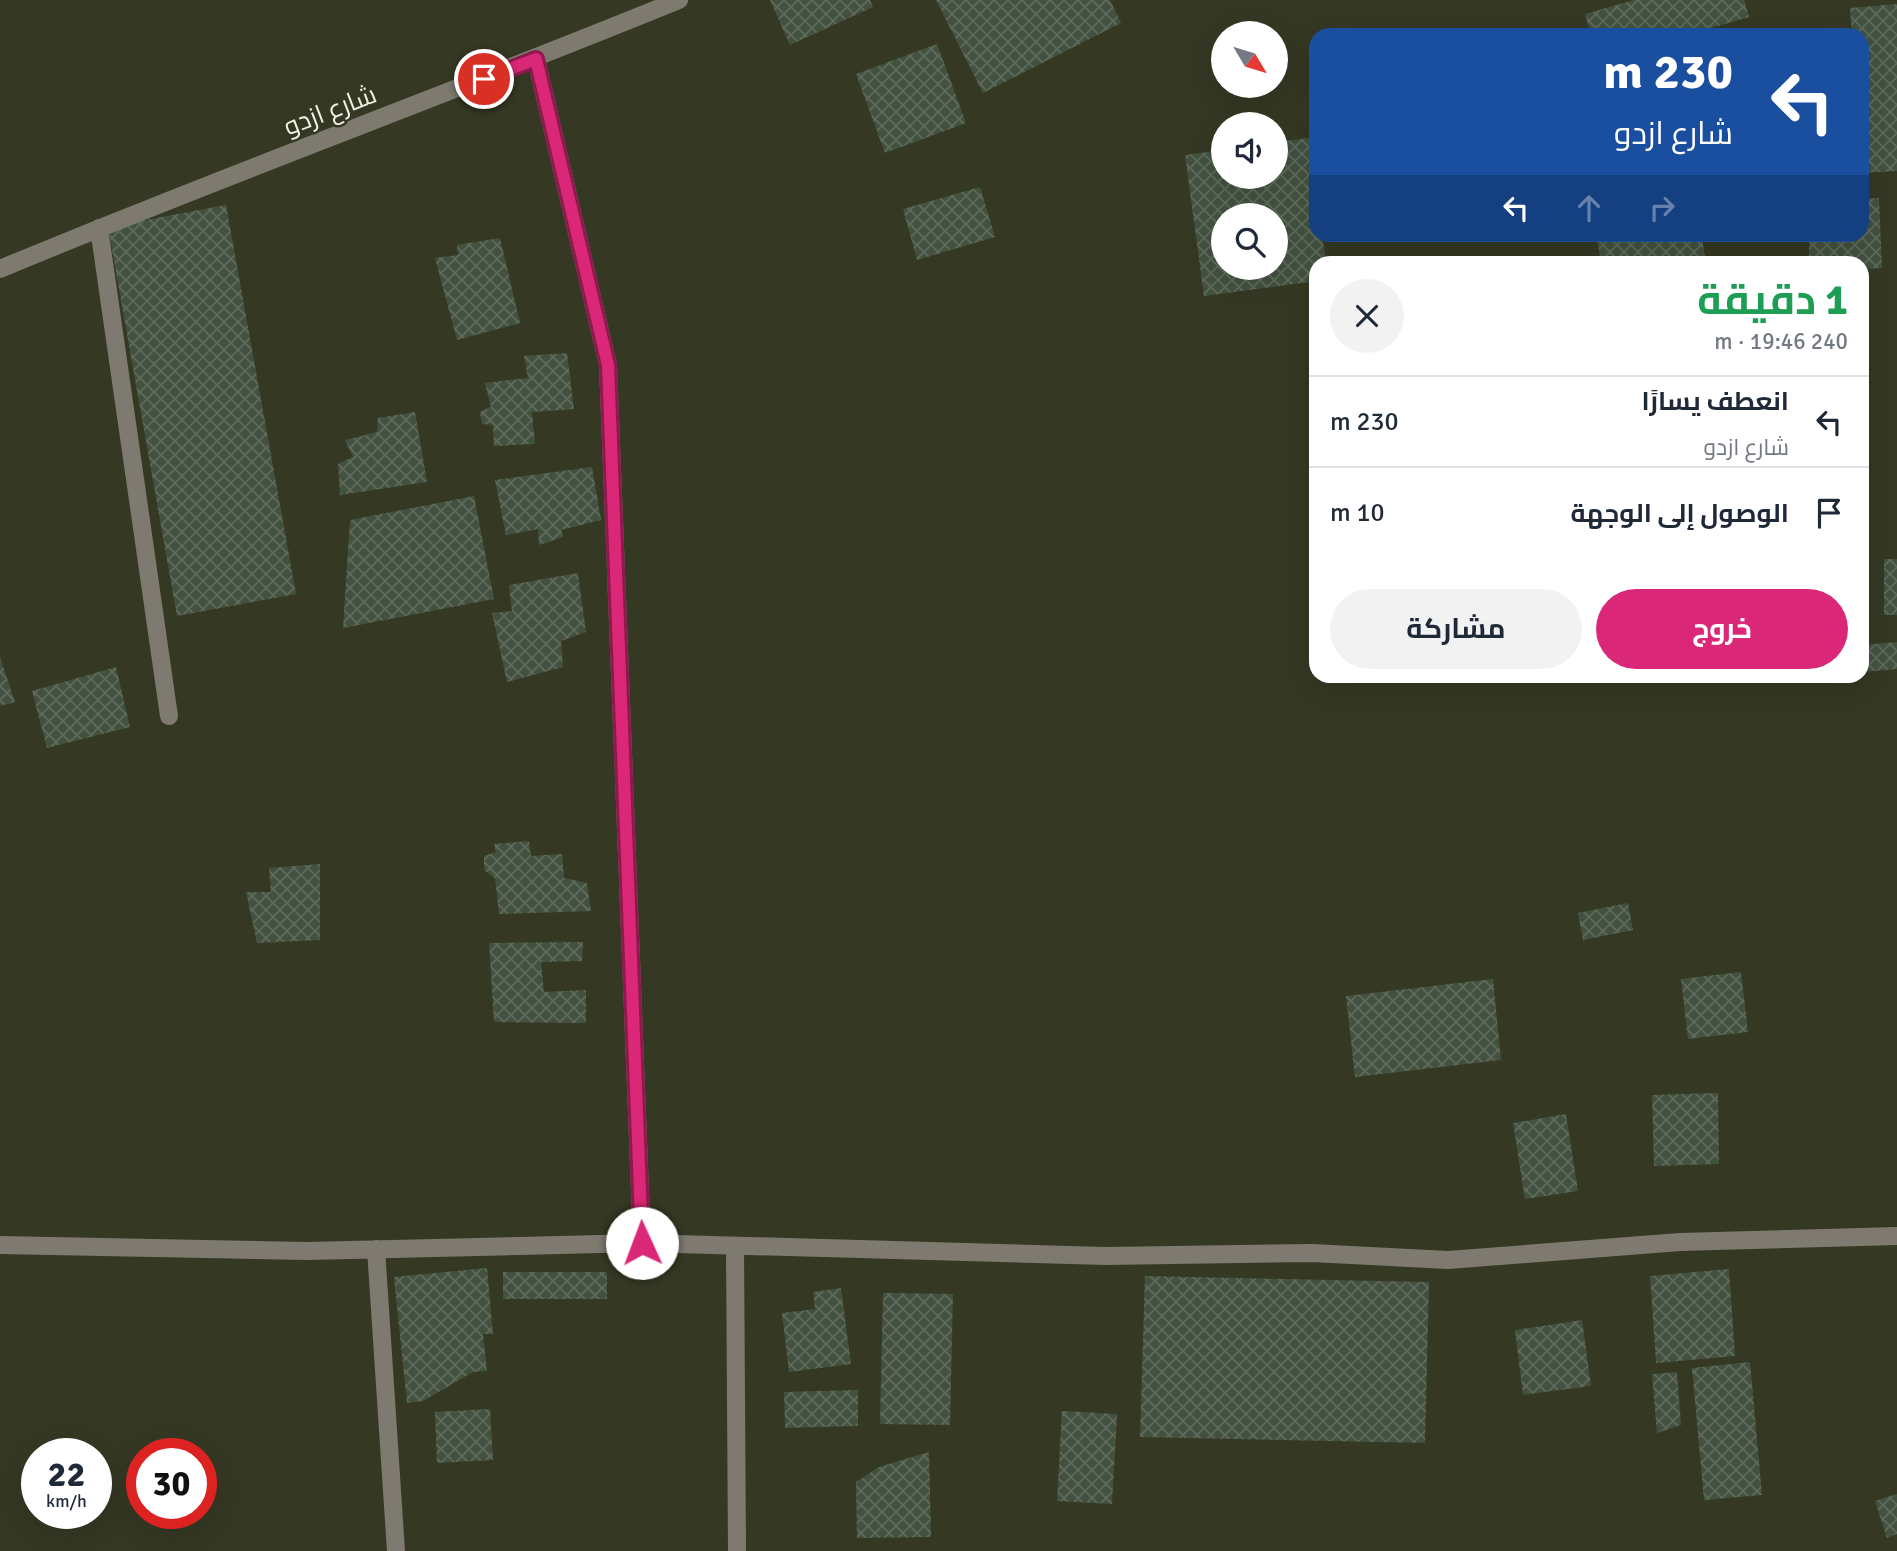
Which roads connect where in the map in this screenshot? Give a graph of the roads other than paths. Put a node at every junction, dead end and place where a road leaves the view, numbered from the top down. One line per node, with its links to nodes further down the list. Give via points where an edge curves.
1 (679, 0): 2 (street, شارع ازدو)
2 (536, 59): 3 (street, شارع ازدو); 7 (street, via 608,365)
3 (99, 228): 4 (street, شارع ازدو); 5 (street)
4 (0, 269)
5 (169, 716)
6 (1897, 1236): 9 (street, via 1680,1242 1448,1260 1312,1253 1106,1256)
7 (642, 1243): 9 (street); 10 (street)
8 (0, 1245): 10 (street)
9 (735, 1246): 12 (street)
10 (376, 1249): 11 (street)
11 (396, 1551)
12 (737, 1551)

